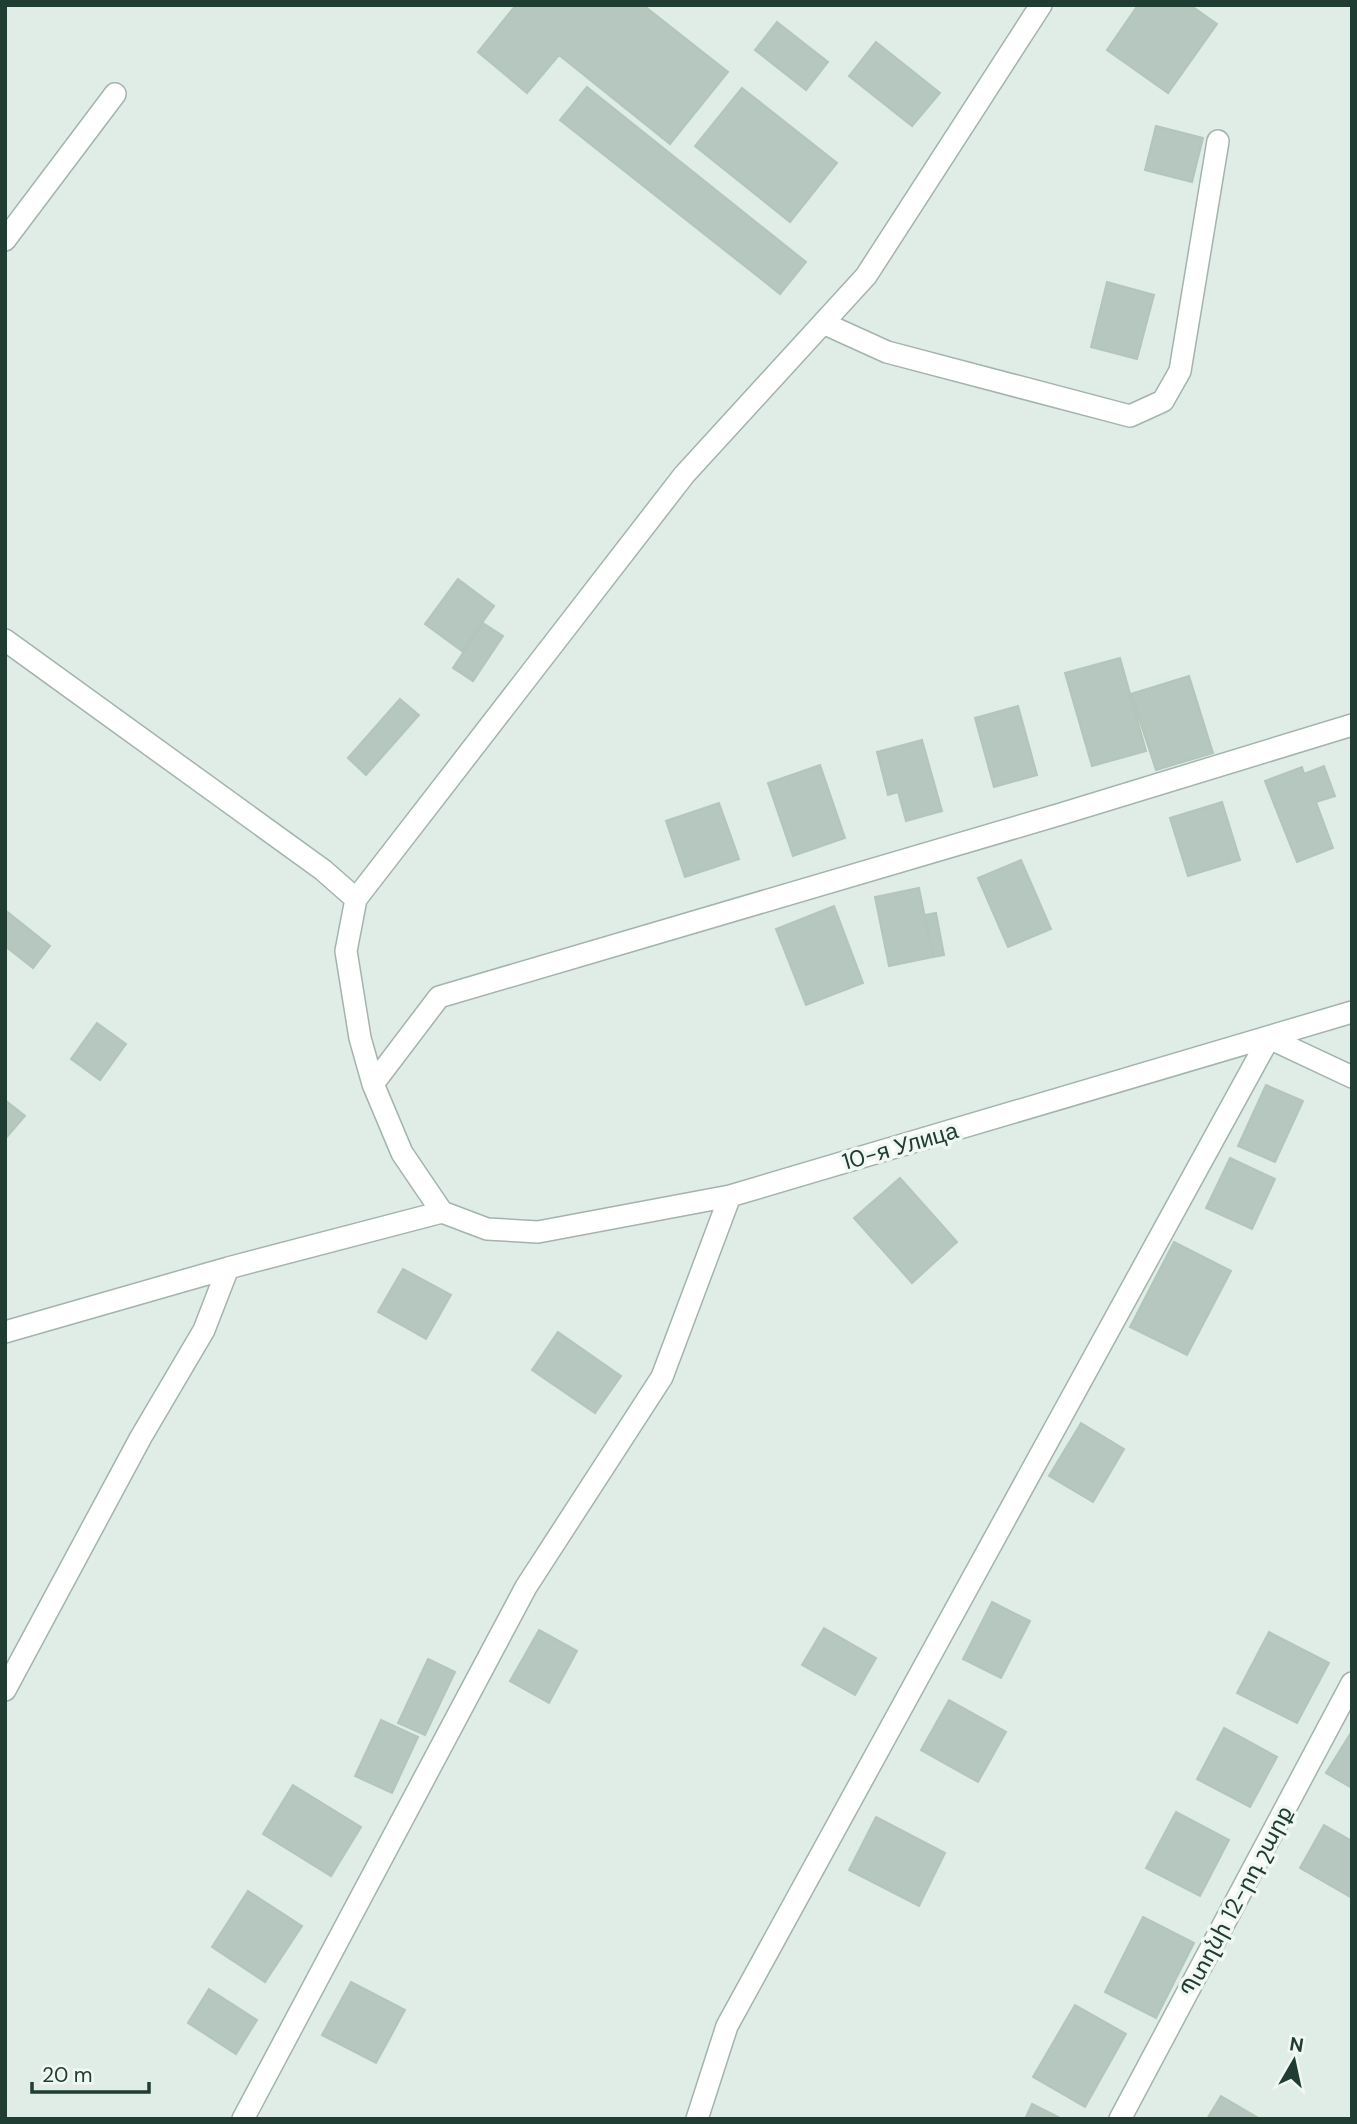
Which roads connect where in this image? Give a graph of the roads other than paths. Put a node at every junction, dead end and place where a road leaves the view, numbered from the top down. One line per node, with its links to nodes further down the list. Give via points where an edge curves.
1 (1041, 5): 5 (street, via 866,276)
2 (115, 94): 4 (street)
3 (1218, 141): 5 (street, via 1180,371 1163,401 1130,416 887,352)
4 (5, 240)
5 (823, 323): 8 (street, via 684,475)
6 (5, 640): 8 (street, via 323,870)
7 (1352, 725): 12 (street, via 439,997)
8 (356, 899): 12 (street, via 346,951 360,1038)
9 (1352, 1012): 10 (street, 10-я Улица)
10 (1269, 1038): 11 (street); 13 (street, 10-я Улица); 20 (street, via 727,2026)
11 (1352, 1077)
12 (373, 1084): 14 (street, via 402,1153)
13 (730, 1196): 14 (street, 10-я Улица, via 538,1232 487,1229); 19 (street, via 662,1377 526,1587)
14 (442, 1212): 15 (street)
15 (228, 1268): 16 (street); 18 (street, via 204,1330)
16 (5, 1332)
17 (1352, 1683): 21 (street, Պտղնի 12-րդ շարք)
18 (5, 1690)
19 (243, 2119)
20 (697, 2119)
21 (1120, 2119)

